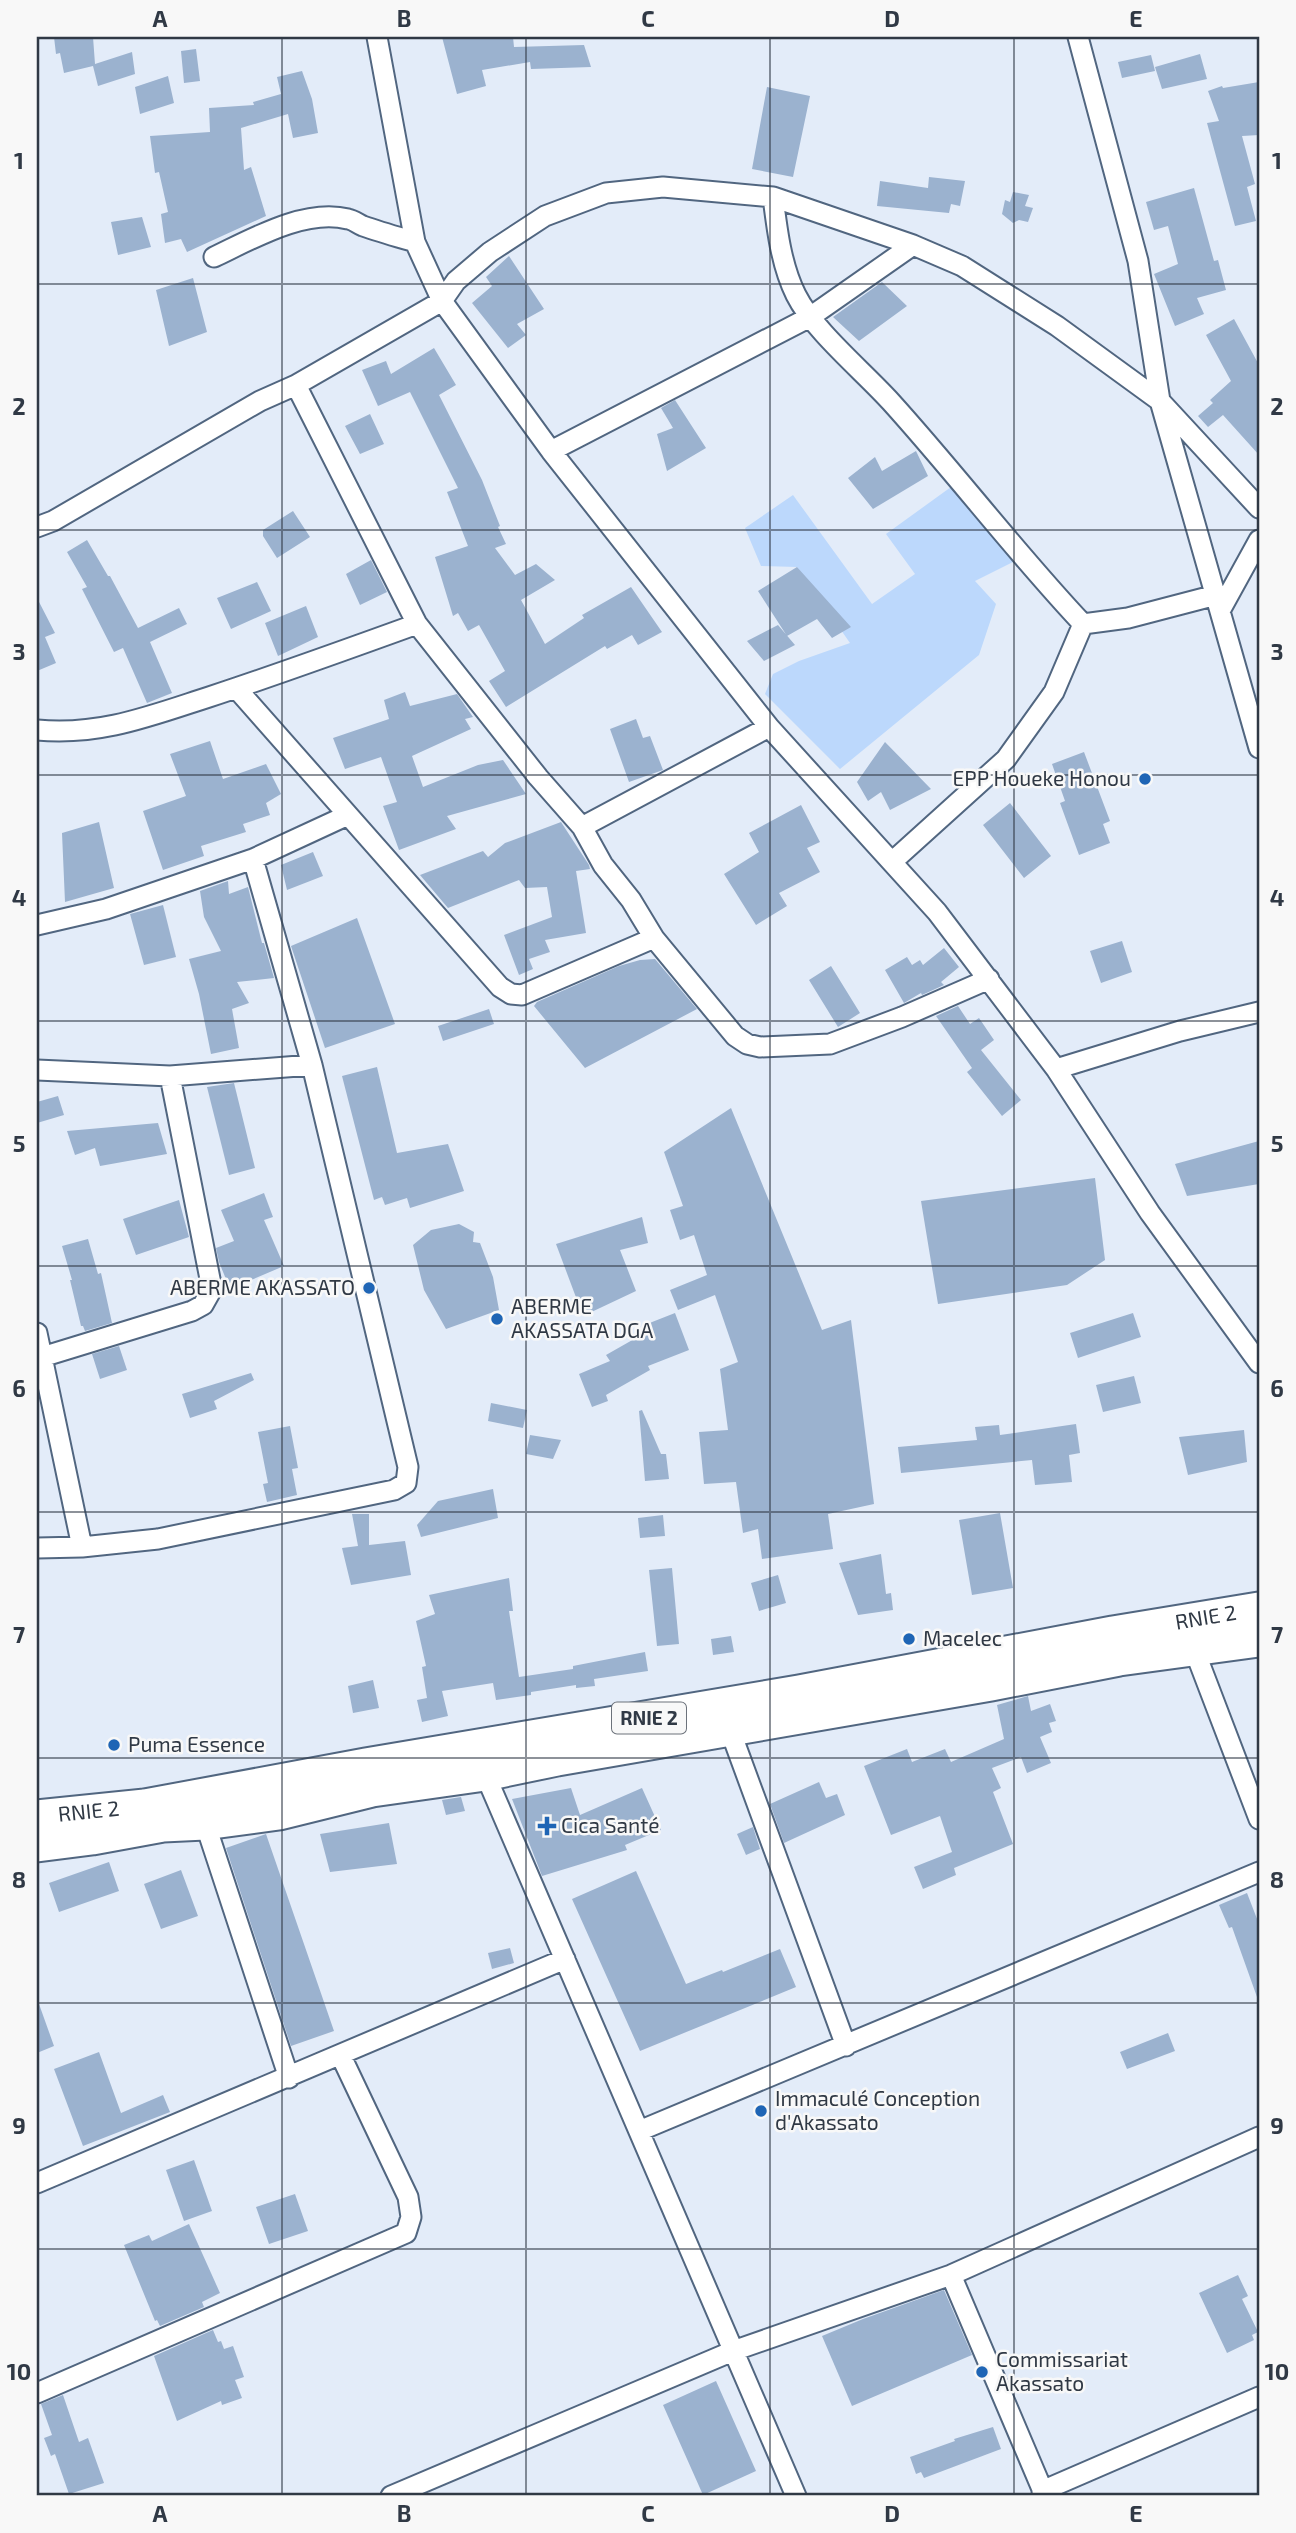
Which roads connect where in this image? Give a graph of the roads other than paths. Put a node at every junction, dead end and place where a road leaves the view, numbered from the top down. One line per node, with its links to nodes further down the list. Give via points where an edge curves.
1 (377, 37): 4 (street)
2 (1077, 37): 10 (street, via 1138,261)
3 (773, 197): 5 (street); 7 (street, via 663,187 606,193 545,216 456,281); 8 (street, via 786,268)
4 (415, 242): 6 (street, via 330,217 273,229); 7 (street)
5 (913, 245): 8 (street); 10 (street, via 986,281)
6 (214, 257)
7 (442, 301): 9 (street); 11 (street)
8 (810, 317): 11 (street); 17 (street, via 891,402)
9 (296, 385): 13 (street); 16 (street)
10 (1160, 401): 12 (street); 15 (street)
11 (551, 451): 19 (street)
12 (1259, 508)
13 (37, 527)
14 (1259, 540): 15 (street)
15 (1218, 602): 17 (street); 21 (street)
16 (417, 624): 18 (street); 23 (street)
17 (1083, 624): 25 (street, via 1054,692 1006,759)
18 (236, 688): 20 (street, via 94,731); 22 (street)
19 (769, 727): 23 (street); 25 (street)
20 (37, 730)
21 (1259, 748)
22 (348, 815): 24 (street); 27 (street, via 500,988 511,994 522,995)
23 (582, 827): 27 (street)
24 (253, 859): 26 (street, via 106,909); 30 (street)
25 (893, 861): 28 (street)
26 (37, 925)
27 (654, 938): 28 (street, via 735,1036 760,1047 830,1044)
28 (989, 979): 31 (street)
29 (1259, 1012): 31 (street)
30 (312, 1065): 33 (street); 37 (street, via 408,1467 406,1483 394,1490 158,1539)
31 (1056, 1069): 36 (street, via 1150,1213)
32 (37, 1070): 33 (street)
33 (170, 1076): 35 (street, via 212,1289 203,1305 192,1311)
34 (37, 1333): 35 (street)
35 (42, 1357): 37 (street)
36 (1259, 1363)
37 (82, 1547): 38 (street)
38 (37, 1548)
39 (1259, 1609): 44 (highway, RNIE 2 / RNIE 2, via 145,1806)
40 (1259, 1640): 41 (highway, RNIE 2 / RNIE 2)
41 (1194, 1649): 42 (highway, RNIE 2 / RNIE 2); 45 (street)
42 (730, 1730): 43 (highway, RNIE 2 / RNIE 2); 50 (street)
43 (485, 1774): 46 (highway, RNIE 2 / RNIE 2, via 372,1790 279,1812); 49 (street)
44 (37, 1817)
45 (1259, 1819)
46 (205, 1823): 47 (highway, RNIE 2 / RNIE 2); 52 (street)
47 (37, 1845)
48 (1259, 1872): 50 (street)
49 (565, 1959): 51 (street); 53 (street)
50 (846, 2046): 53 (street)
51 (341, 2056): 52 (street); 58 (street, via 408,2197 411,2217 407,2233)
52 (289, 2078): 55 (street)
53 (639, 2131): 57 (street)
54 (1259, 2137): 56 (street)
55 (37, 2183)
56 (951, 2275): 57 (street); 60 (street)
57 (733, 2351): 61 (street); 62 (street)
58 (37, 2393)
59 (1259, 2399): 60 (street)
60 (1044, 2493)
61 (391, 2496)
62 (796, 2496)

